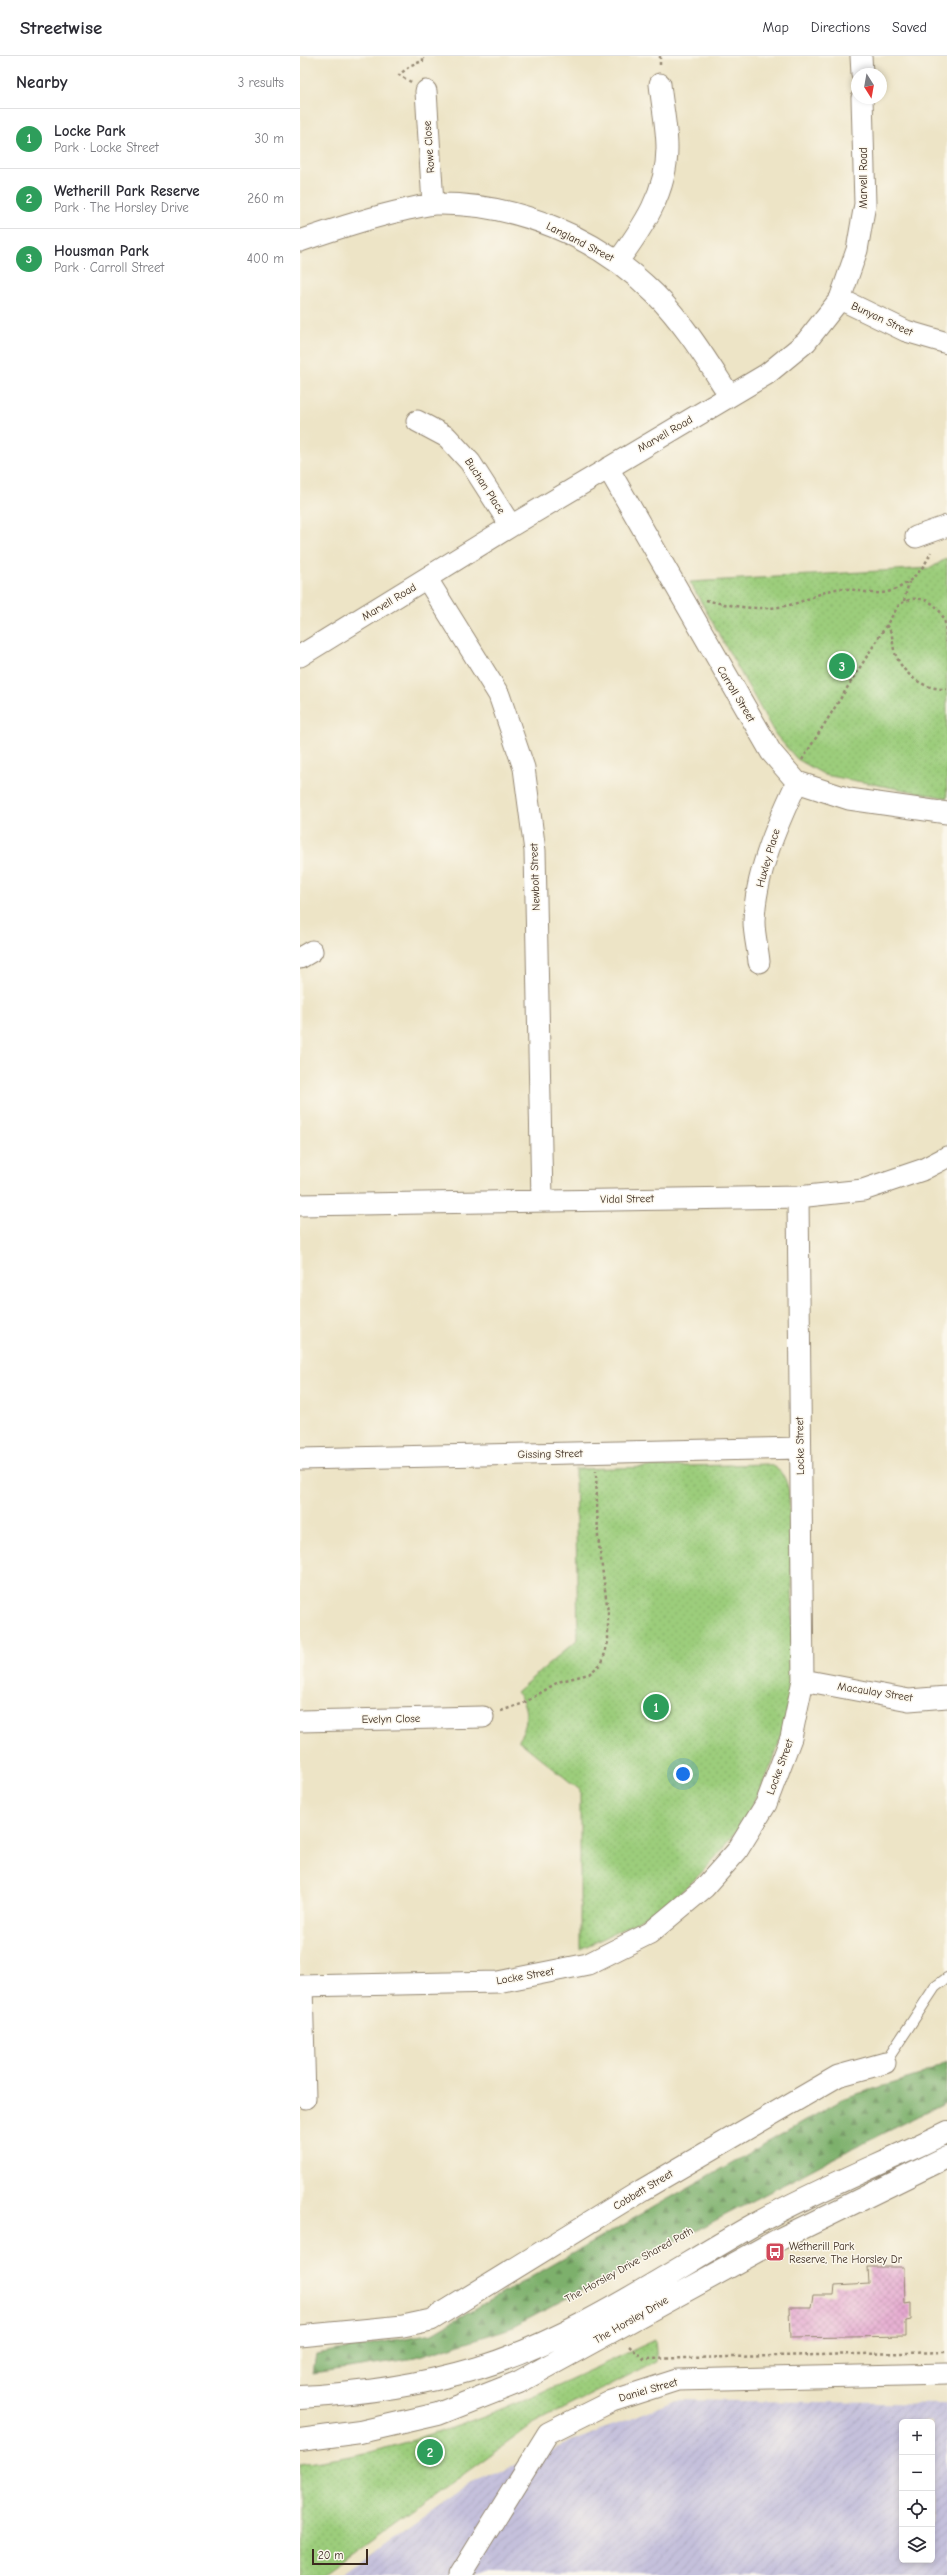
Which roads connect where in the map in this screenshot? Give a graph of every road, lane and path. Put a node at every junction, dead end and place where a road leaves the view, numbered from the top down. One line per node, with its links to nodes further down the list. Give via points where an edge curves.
1 (423, 56): 5 (path, via 423,61 411,65 399,75)
2 (861, 56): 3 (street)
3 (862, 68)
4 (660, 84): 9 (street, via 667,148 661,188 646,223)
5 (426, 91): 7 (street, Rowe Close)
6 (862, 104): 10 (street, Marvell Road, via 865,204 857,250)
7 (433, 204): 8 (street, Langland Street, via 368,218); 9 (street, Langland Street, via 490,208 553,225)
8 (300, 241)
9 (618, 261): 12 (street, Langland Street, via 655,294 685,329)
10 (840, 299): 11 (street, Bunyan Street, via 906,331); 12 (street, Marvell Road, via 806,342 767,374)
11 (947, 344)
12 (730, 396): 14 (street, Marvell Road)
13 (417, 421): 15 (street, Buchan Place, via 447,437 470,462)
14 (608, 468): 15 (street, Marvell Road); 20 (street, Carroll Street)
15 (511, 526): 18 (street, Marvell Road)
16 (943, 528): 17 (street); 19 (path, via 929,558)
17 (916, 537)
18 (427, 579): 24 (street, Marvell Road); 31 (street, Newbolt Street, via 499,695 524,768 535,851)
19 (909, 581): 20 (path, via 894,590 877,594 840,588 822,591 793,604 764,608 720,604); 21 (path)
20 (676, 588): 26 (street, Carroll Street, via 770,752)
21 (904, 601): 22 (path); 23 (path, via 924,598 937,607 944,619)
22 (886, 625): 25 (path, via 892,631 894,651 899,662 911,677 923,685); 26 (path)
23 (947, 643)
24 (300, 656)
25 (947, 689)
26 (794, 778): 27 (street, Carroll Street, via 849,799); 28 (street, Huxley Place, via 759,884 754,922)
27 (947, 813)
28 (759, 962)
29 (947, 1157): 30 (street, Vidal Street, via 922,1170 863,1190)
30 (798, 1196): 31 (street, Vidal Street); 33 (street, Locke Street)
31 (542, 1200): 32 (street, Vidal Street)
32 (300, 1205)
33 (800, 1448): 34 (street, Gissing Street); 36 (street, Locke Street)
34 (595, 1453): 35 (street, Gissing Street); 38 (path, via 598,1537 608,1612 608,1642 602,1663 589,1674 558,1682 524,1703)
35 (300, 1459)
36 (803, 1680): 37 (street, Macaulay Street, via 909,1700); 41 (street, Locke Street, via 791,1738 766,1804 737,1851 704,1888 650,1933 588,1964 498,1982)
37 (947, 1697)
38 (483, 1717): 39 (street, Evelyn Close)
39 (300, 1720)
40 (947, 1978): 42 (lane, Cobbett Street, via 935,1987)
41 (301, 1986): 43 (street)
42 (884, 2064): 46 (street, Cobbett Street, via 838,2076 636,2194 431,2320 403,2326)
43 (305, 2098)
44 (947, 2132): 50 (main road, The Horsley Drive, via 757,2223 576,2325 516,2354 480,2368 424,2382)
45 (947, 2158): 51 (main road, The Horsley Drive, via 780,2239 519,2382 438,2414 360,2432)
46 (300, 2336)
47 (625, 2343): 48 (path, via 644,2359)
48 (947, 2352)
49 (947, 2374): 52 (street, Daniel Street, via 677,2380 612,2400 548,2433)
50 (300, 2397)
51 (300, 2440)
52 (460, 2575)

